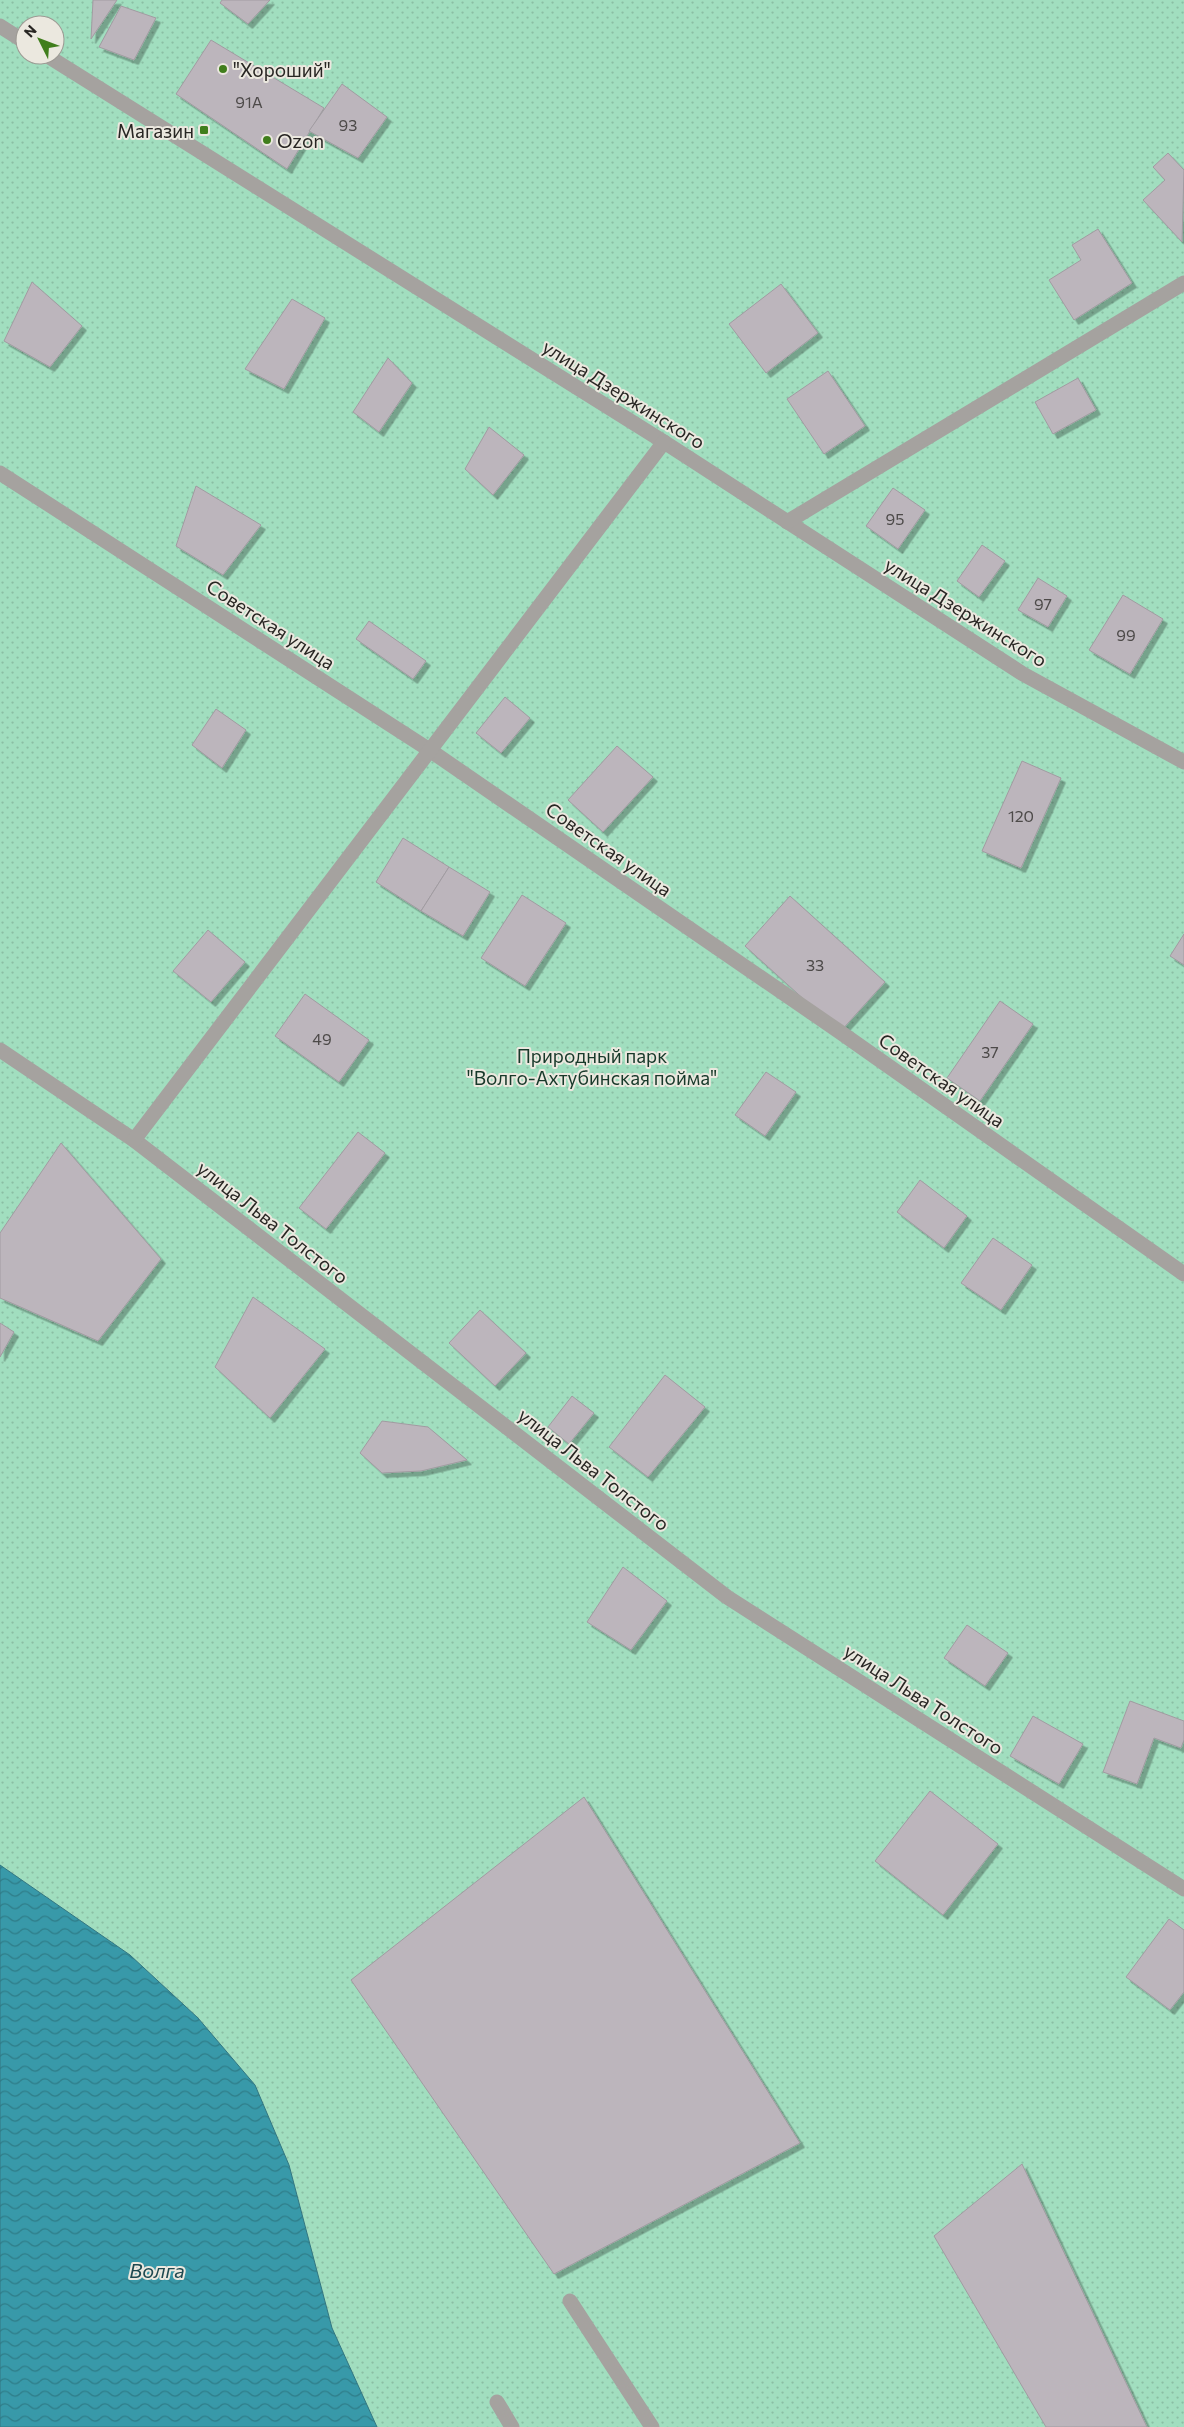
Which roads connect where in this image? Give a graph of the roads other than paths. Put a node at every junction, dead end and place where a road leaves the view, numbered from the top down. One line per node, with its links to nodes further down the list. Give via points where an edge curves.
1 (0, 26): 2 (street)
2 (15, 36)
3 (62, 65): 5 (street, улица Дзержинского)
4 (1184, 283): 7 (street)
5 (664, 442): 7 (street, улица Дзержинского); 8 (street)
6 (0, 473): 8 (street, Советская улица)
7 (787, 522): 9 (street, улица Дзержинского, via 1023,674)
8 (428, 750): 11 (street); 12 (street, Советская улица, via 840,1032)
9 (1184, 762)
10 (0, 1050): 11 (street, улица Льва Толстого)
11 (134, 1140): 13 (street, улица Льва Толстого, via 727,1597)
12 (1184, 1274)
13 (1184, 1889)
14 (570, 2301): 17 (street)
15 (497, 2402): 16 (street)
16 (512, 2427)
17 (652, 2427)

